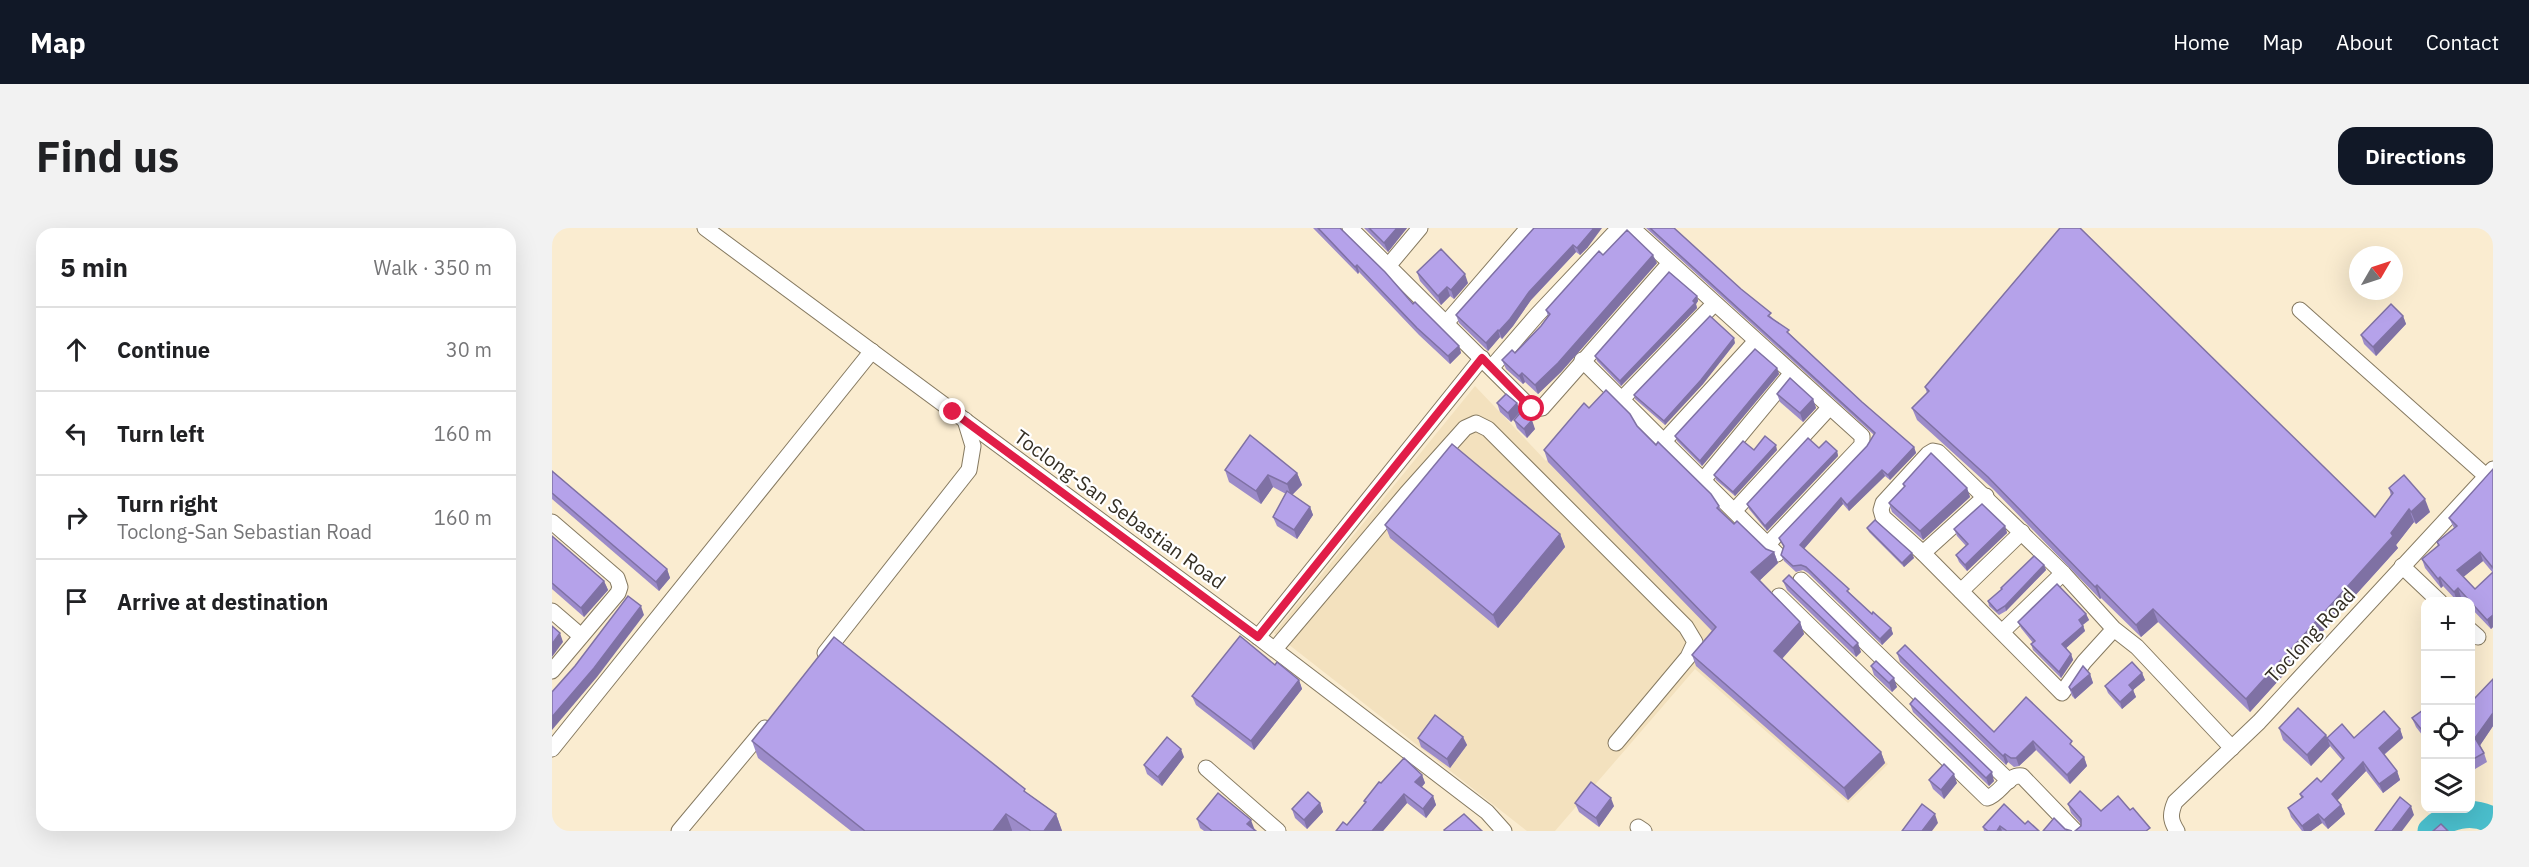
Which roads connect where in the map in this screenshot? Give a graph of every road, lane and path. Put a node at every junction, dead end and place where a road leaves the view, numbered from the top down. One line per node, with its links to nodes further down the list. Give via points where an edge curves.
1 (705, 228): 13 (street, Toclong-San Sebastian Road)
2 (1350, 228): 8 (street)
3 (1420, 228): 8 (street)
4 (1528, 228): 11 (street)
5 (1619, 228): 15 (street)
6 (1632, 228): 7 (street)
7 (1670, 263): 9 (street); 14 (street)
8 (1389, 265): 11 (street)
9 (1714, 304): 12 (street); 17 (street)
10 (2300, 310): 21 (street)
11 (1447, 322): 15 (street)
12 (1755, 342): 16 (street); 20 (street)
13 (872, 351): 19 (street, Toclong-San Sebastian Road); 45 (street)
14 (1582, 360): 15 (street, via 1542,408 1537,409 1532,409); 17 (street)
15 (1487, 362): 38 (street)
16 (1791, 374): 18 (street); 22 (street)
17 (1622, 399): 20 (street)
18 (1829, 408): 24 (street); 24 (street, via 1864,440 1773,549)
19 (965, 420): 38 (street, Toclong-San Sebastian Road); 40 (street, via 973,446 969,470)
20 (1665, 441): 22 (street)
21 (2490, 472): 28 (street, Toclong Road)
22 (1704, 479): 24 (street)
23 (1986, 496): 26 (street); 27 (street); 27 (street, via 1938,452 1928,454 1882,503 1881,510 1883,518)
24 (1735, 510)
25 (552, 522): 37 (street, via 617,578 620,587)
26 (2022, 532): 29 (street); 31 (street)
27 (1923, 553): 31 (street)
28 (2402, 566): 33 (street); 44 (street, Toclong Road)
29 (2063, 573): 35 (street); 36 (street)
30 (1801, 580): 47 (street)
31 (1961, 591): 36 (street)
32 (1779, 596): 47 (street, via 1987,798)
33 (2435, 597)
34 (552, 611): 37 (street)
35 (2114, 629): 36 (street, via 2062,693); 44 (street, via 2137,647)
36 (2002, 632)
37 (581, 636): 41 (street)
38 (1258, 637): 39 (street, Toclong-San Sebastian Road)
39 (1275, 649): 43 (street, via 1406,494 1465,428 1476,423 1488,429 1585,524 1686,627 1695,642 1688,657); 50 (street, Toclong-San Sebastian Road, via 1487,812)
40 (816, 665)
41 (552, 671)
42 (773, 718): 48 (street)
43 (1616, 743)
44 (2232, 748): 52 (street, Toclong Road, via 2175,802 2170,812)
45 (552, 749)
46 (1206, 768): 49 (street)
47 (2008, 781): 51 (street, via 2022,776)
48 (679, 831)
49 (1278, 831)
50 (1504, 831)
51 (2075, 831)
52 (2177, 831)

